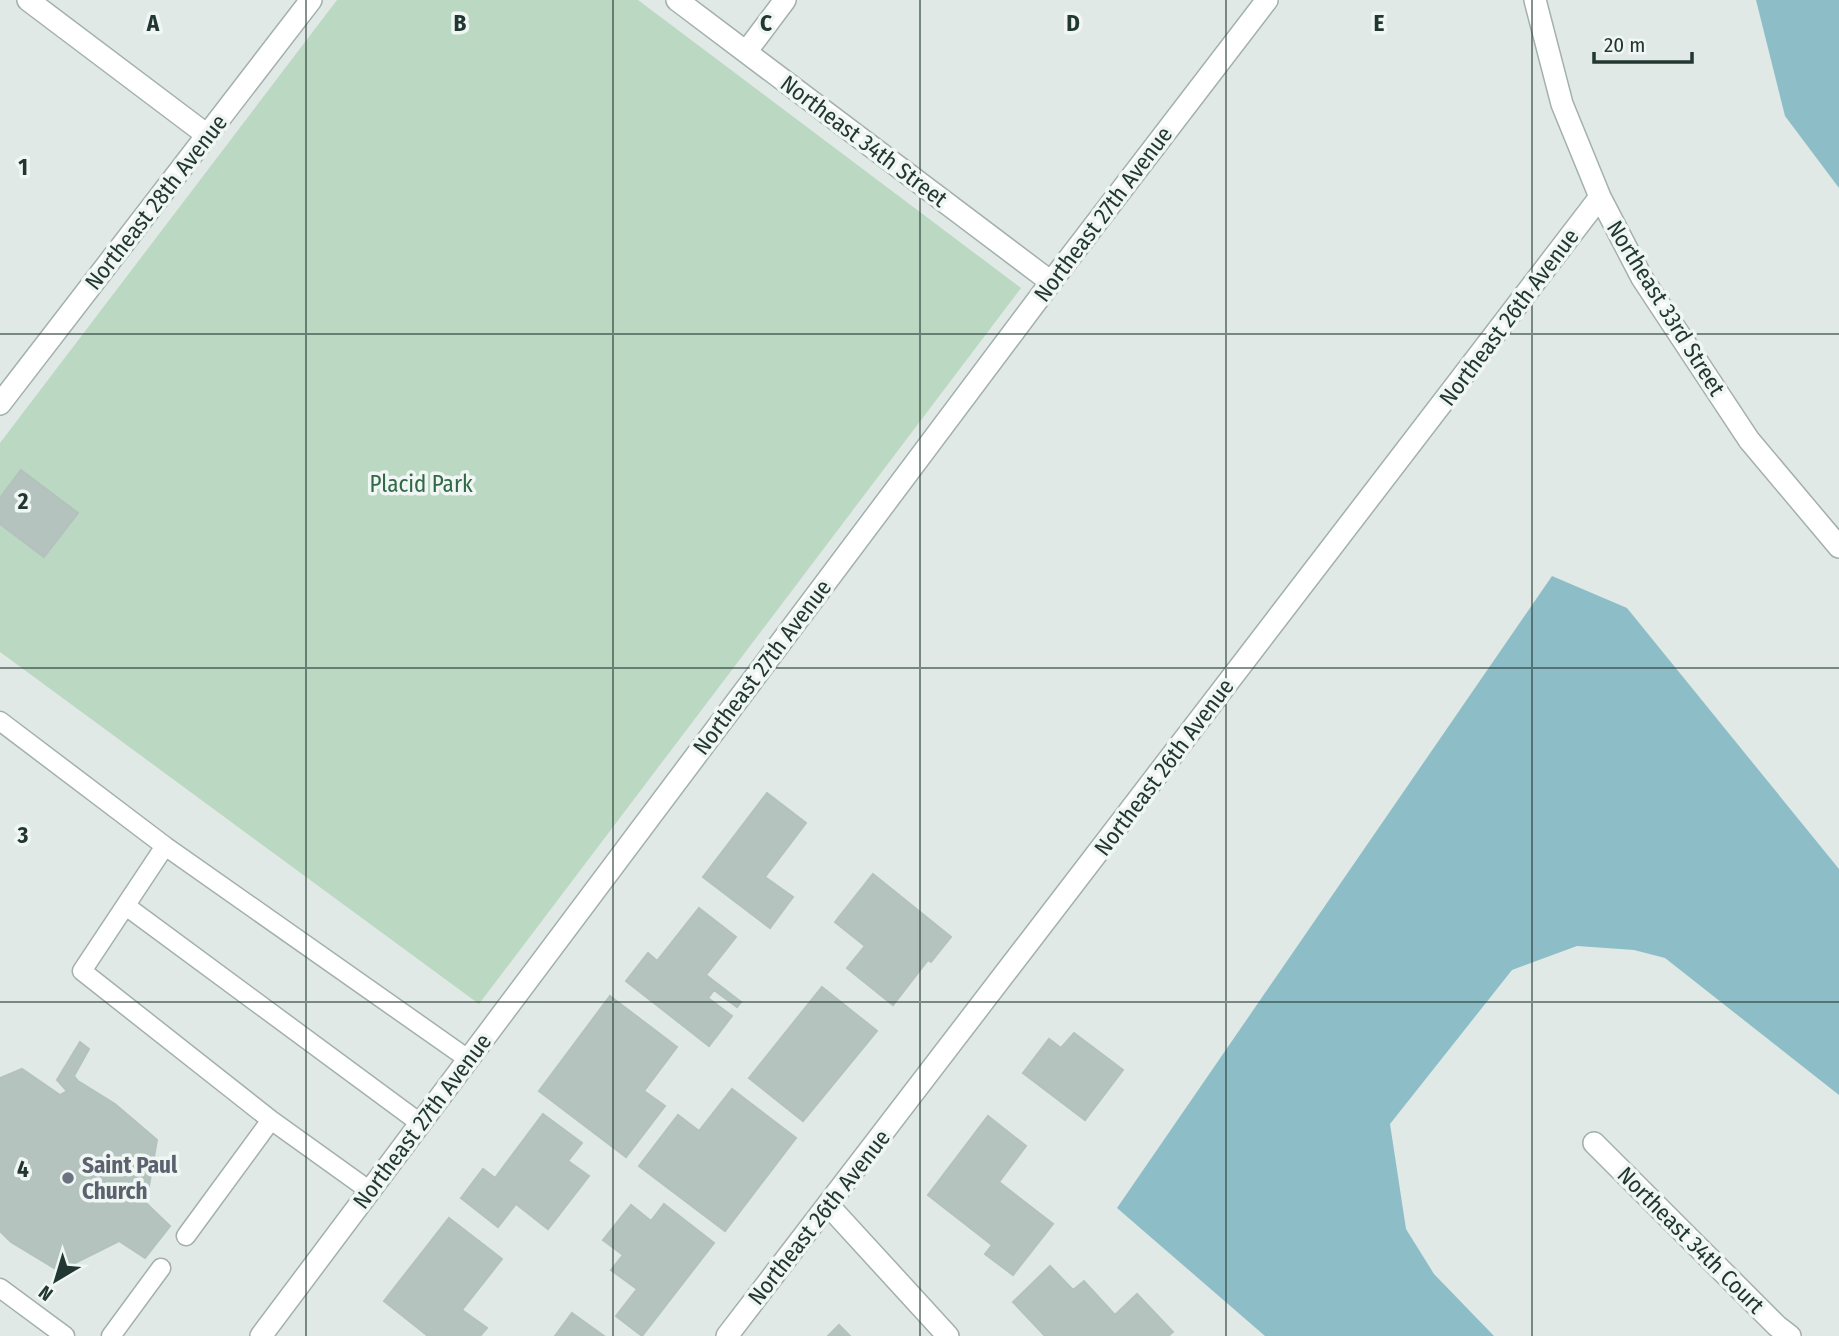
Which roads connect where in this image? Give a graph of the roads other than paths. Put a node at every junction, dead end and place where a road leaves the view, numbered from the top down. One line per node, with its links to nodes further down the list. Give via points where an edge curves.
1 (28, 0): 8 (street)
2 (311, 0): 8 (street, Northeast 28th Avenue)
3 (677, 0): 7 (street, Northeast 34th Street)
4 (785, 0): 7 (street)
5 (1267, 0): 10 (street, Northeast 27th Avenue)
6 (1535, 0): 9 (street, Northeast 33rd Street, via 1562,104)
7 (746, 52): 10 (street, Northeast 34th Street)
8 (207, 135): 11 (street, Northeast 28th Avenue)
9 (1600, 197): 12 (street, Northeast 33rd Street, via 1642,278 1749,440); 21 (street, Northeast 26th Avenue)
10 (1051, 282): 16 (street, Northeast 27th Avenue)
11 (0, 404)
12 (1839, 547)
13 (0, 721): 14 (lane)
14 (165, 846): 15 (lane); 16 (lane)
15 (125, 906): 17 (lane, via 82,971); 18 (lane)
16 (468, 1059): 18 (street, Northeast 27th Avenue)
17 (271, 1120): 20 (lane); 22 (lane)
18 (420, 1124): 20 (street, Northeast 27th Avenue)
19 (1594, 1143): 30 (street, Northeast 34th Court)
20 (370, 1191): 27 (street, Northeast 27th Avenue)
21 (828, 1205): 28 (street, Northeast 26th Avenue); 29 (street)
22 (186, 1236)
23 (161, 1268): 26 (lane)
24 (0, 1288): 25 (lane)
25 (65, 1336)
26 (111, 1336)
27 (261, 1336)
28 (727, 1336)
29 (948, 1336)
30 (1790, 1336)

